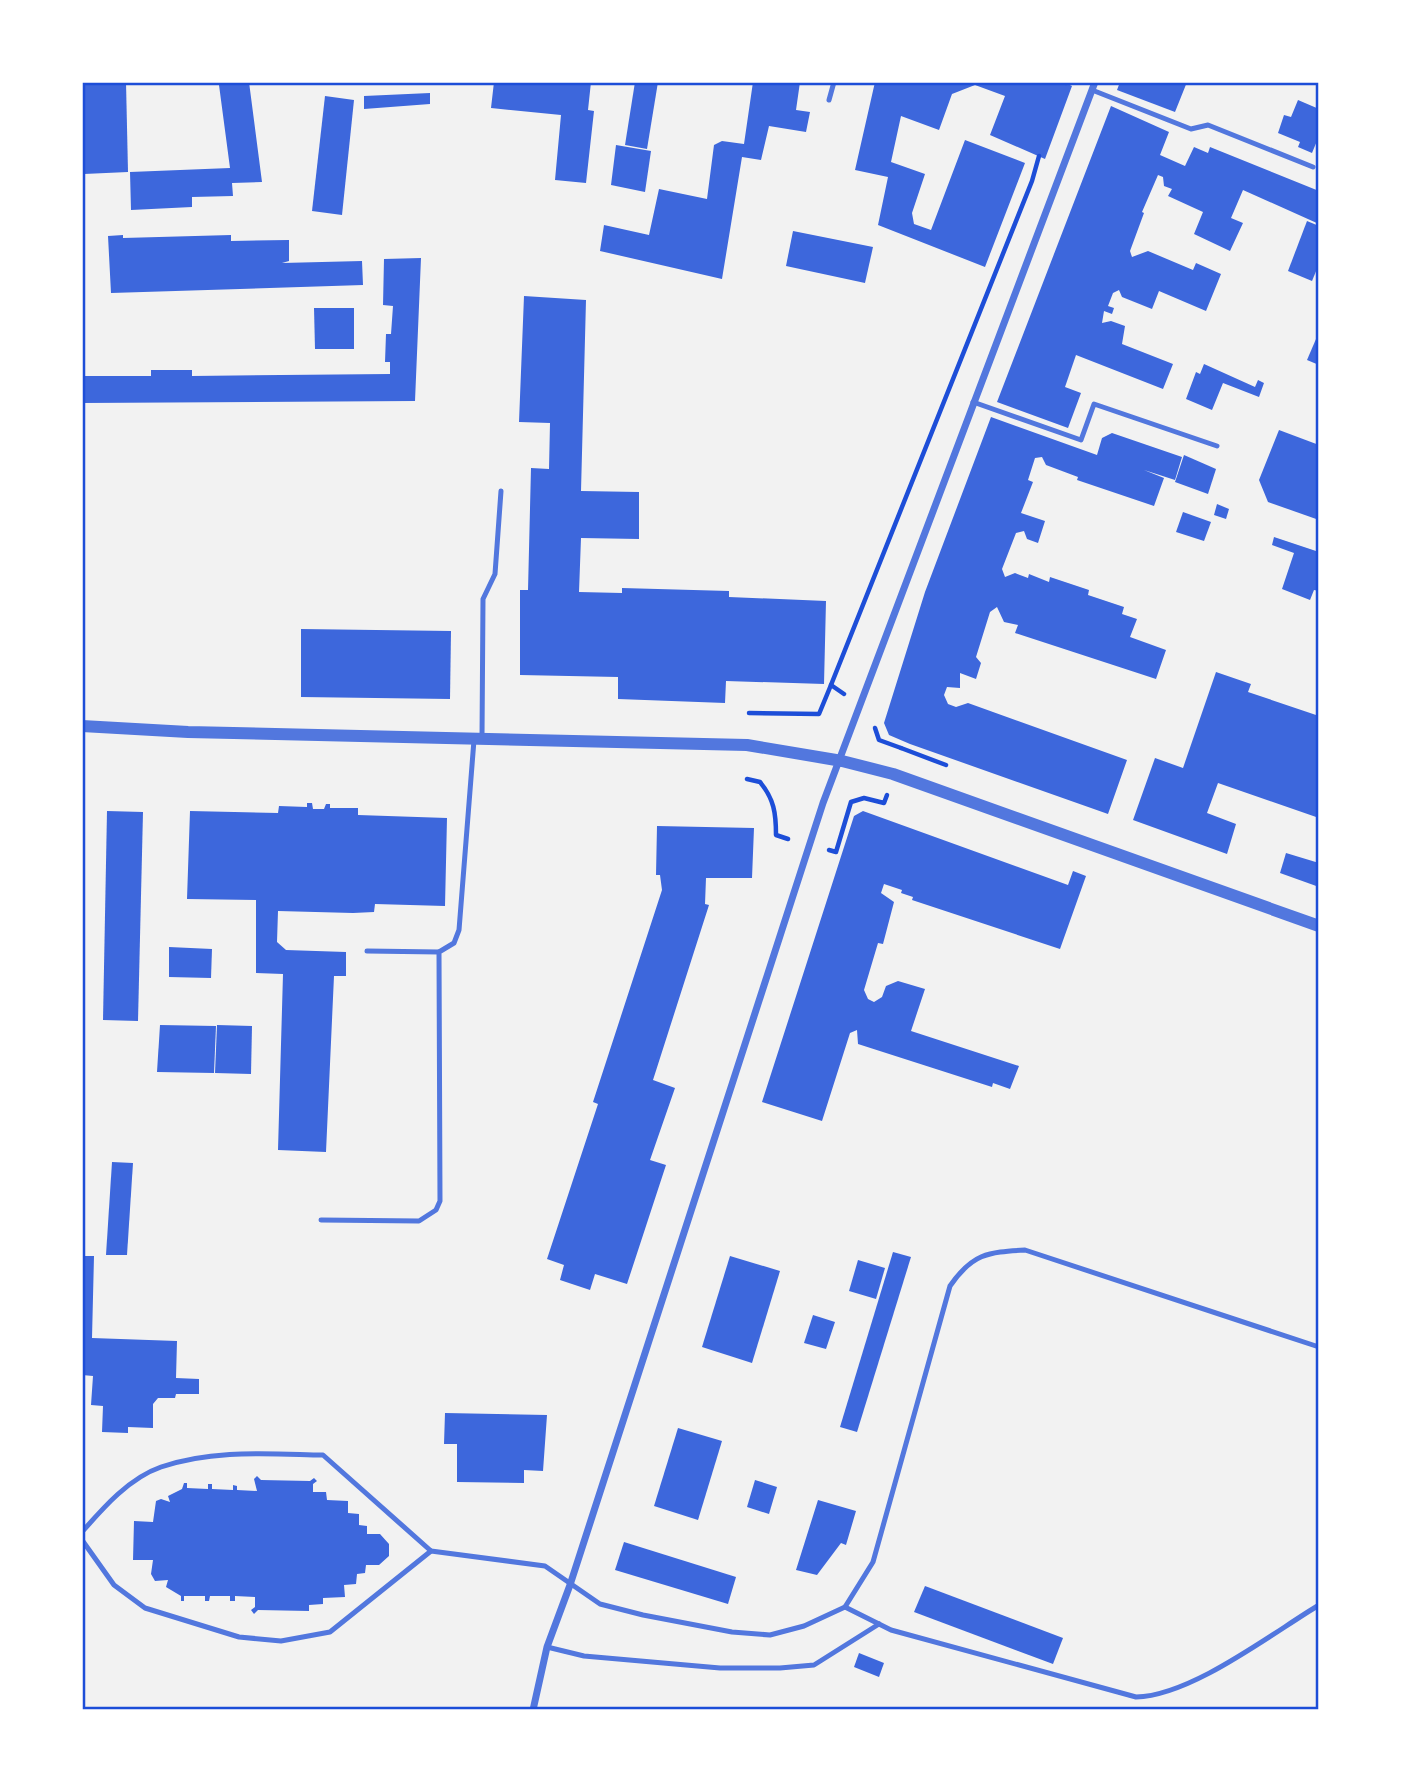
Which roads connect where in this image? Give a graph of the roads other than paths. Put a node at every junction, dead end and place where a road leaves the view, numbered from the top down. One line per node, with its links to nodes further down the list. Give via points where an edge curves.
1 (834, 82): 3 (lane)
2 (1094, 86): 4 (lane, via 1191,129 1208,125); 5 (street)
3 (830, 100)
4 (1313, 167)
5 (973, 402): 6 (lane, via 1081,440 1094,404); 10 (street)
6 (1217, 446)
7 (501, 491): 9 (lane, via 495,574 483,599)
8 (82, 726): 9 (street)
9 (478, 737): 10 (street, via 747,745); 13 (lane, via 459,930 454,943)
10 (842, 761): 11 (street, via 893,774); 19 (street, via 813,834)
11 (1319, 926)
12 (367, 951): 13 (lane)
13 (439, 952): 14 (lane, via 440,1201 436,1210 419,1221)
14 (321, 1220)
15 (1319, 1347): 21 (lane, via 1025,1250 977,1257 950,1286 873,1562)
16 (82, 1532): 18 (lane, via 110,1500 160,1467 227,1454 323,1455)
17 (82, 1539): 18 (lane, via 114,1584 145,1608 239,1637 281,1641 330,1632)
18 (430, 1551): 19 (lane, via 545,1566)
19 (570, 1585): 21 (lane, via 600,1604 732,1632 770,1635); 23 (street)
20 (1319, 1605): 22 (lane, via 1192,1681 1150,1697 1120,1695)
21 (845, 1607): 22 (lane)
22 (879, 1625): 23 (lane, via 814,1665 720,1668 584,1656)
23 (547, 1647): 24 (street)
24 (533, 1710)

